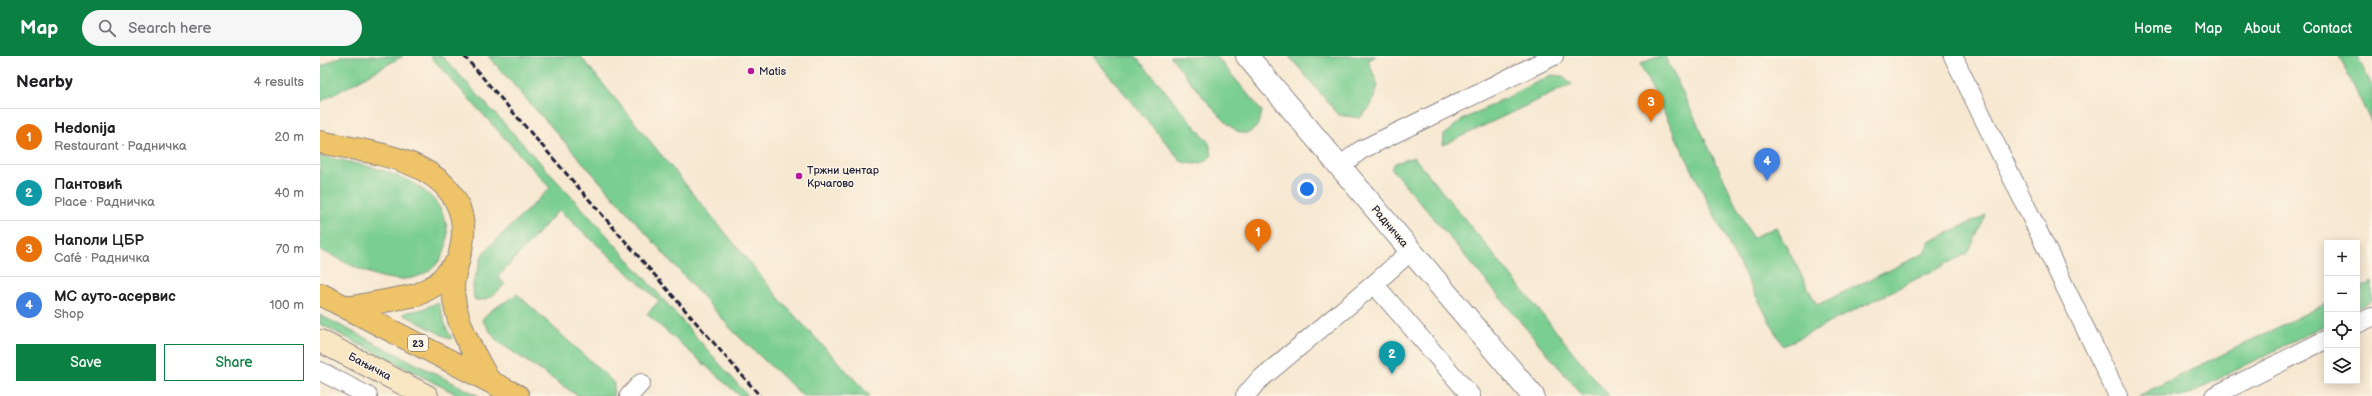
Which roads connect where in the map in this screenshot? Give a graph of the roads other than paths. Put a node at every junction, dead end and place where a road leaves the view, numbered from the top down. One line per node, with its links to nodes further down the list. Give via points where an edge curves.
1 (1247, 56): 5 (street, Радничка)
2 (1554, 56): 5 (lane, via 1361,150)
3 (1952, 56): 23 (lane)
4 (320, 142): 7 (main road, via 403,161 420,167 436,178 459,208 463,227)
5 (1340, 166): 6 (street, Радничка)
6 (1411, 251): 8 (lane); 22 (street, Радничка)
7 (460, 259): 10 (main road, via 437,284 417,295); 16 (main road, via 453,286 457,310 465,337)
8 (1374, 284): 20 (lane, via 1258,381); 21 (lane)
9 (320, 294): 10 (main road, 23)
10 (348, 308): 16 (main road, 23)
11 (2372, 317): 12 (lane)
12 (2360, 323)
13 (320, 341): 17 (street, Бањичка)
14 (2324, 341): 24 (lane)
15 (320, 372): 18 (lane)
16 (488, 379): 19 (main road, 23)
17 (421, 395)
18 (368, 396)
19 (518, 396)
20 (1245, 396)
21 (1471, 396)
22 (1533, 396)
23 (2118, 396)
24 (2214, 396)

